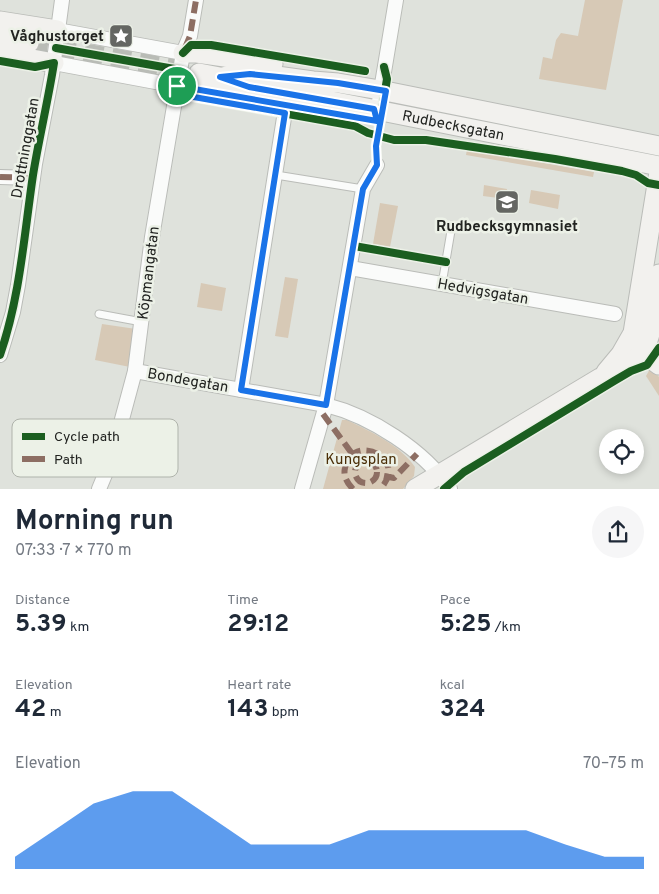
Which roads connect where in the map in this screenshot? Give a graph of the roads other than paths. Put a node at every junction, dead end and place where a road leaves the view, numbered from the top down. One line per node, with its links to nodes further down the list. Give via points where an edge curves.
1 (62, 0): 5 (street, Drottninggatan)
2 (196, 0): 9 (street, via 190,36)
3 (396, 0): 15 (street)
4 (0, 21): 5 (main road)
5 (57, 30): 9 (street); 10 (street, Drottninggatan)
6 (0, 37): 7 (main road)
7 (29, 42)
8 (0, 53): 10 (main road)
9 (183, 53): 13 (main road, via 317,72); 14 (street, Köpmangatan)
10 (54, 63): 14 (street); 25 (street, Drottninggatan)
11 (199, 73): 12 (main road, Rudbecksgatan)
12 (220, 77): 13 (main road, Rudbecksgatan, via 262,74); 17 (main road, Rudbecksgatan, via 249,87)
13 (338, 83): 15 (main road, Rudbecksgatan)
14 (177, 86): 16 (main road); 33 (street, Köpmangatan, via 152,237)
15 (380, 90): 17 (street, via 379,102); 19 (main road, Rudbecksgatan)
16 (286, 104): 18 (main road, via 425,130); 23 (street)
17 (374, 109): 18 (main road, Rudbecksgatan)
18 (442, 124): 21 (main road, Rudbecksgatan)
19 (659, 146)
20 (377, 165): 26 (street)
21 (659, 166)
22 (659, 172): 34 (main road)
23 (276, 175): 26 (lane); 38 (street)
24 (0, 177): 25 (street)
25 (33, 178): 35 (street, Drottninggatan, via 13,312)
26 (363, 189): 28 (street)
27 (452, 225): 30 (lane)
28 (350, 268): 30 (street, Hedvigsgatan); 39 (street)
29 (659, 274): 34 (main road)
30 (442, 284): 32 (street, Hedvigsgatan)
31 (99, 314): 33 (lane)
32 (615, 314)
33 (142, 322): 37 (street, Köpmangatan)
34 (643, 343): 36 (main road); 42 (main road, via 621,354 600,378)
35 (0, 354)
36 (659, 365)
37 (135, 371): 38 (street, Bondegatan); 40 (street, Köpmangatan)
38 (241, 390): 39 (street, Bondegatan)
39 (326, 405): 42 (street, Bondegatan, via 345,410 393,435); 44 (street)
40 (122, 419)
41 (105, 477): 43 (street, Köpmangatan)
42 (444, 482): 45 (main road)
43 (100, 489)
44 (302, 489)
45 (415, 489)

